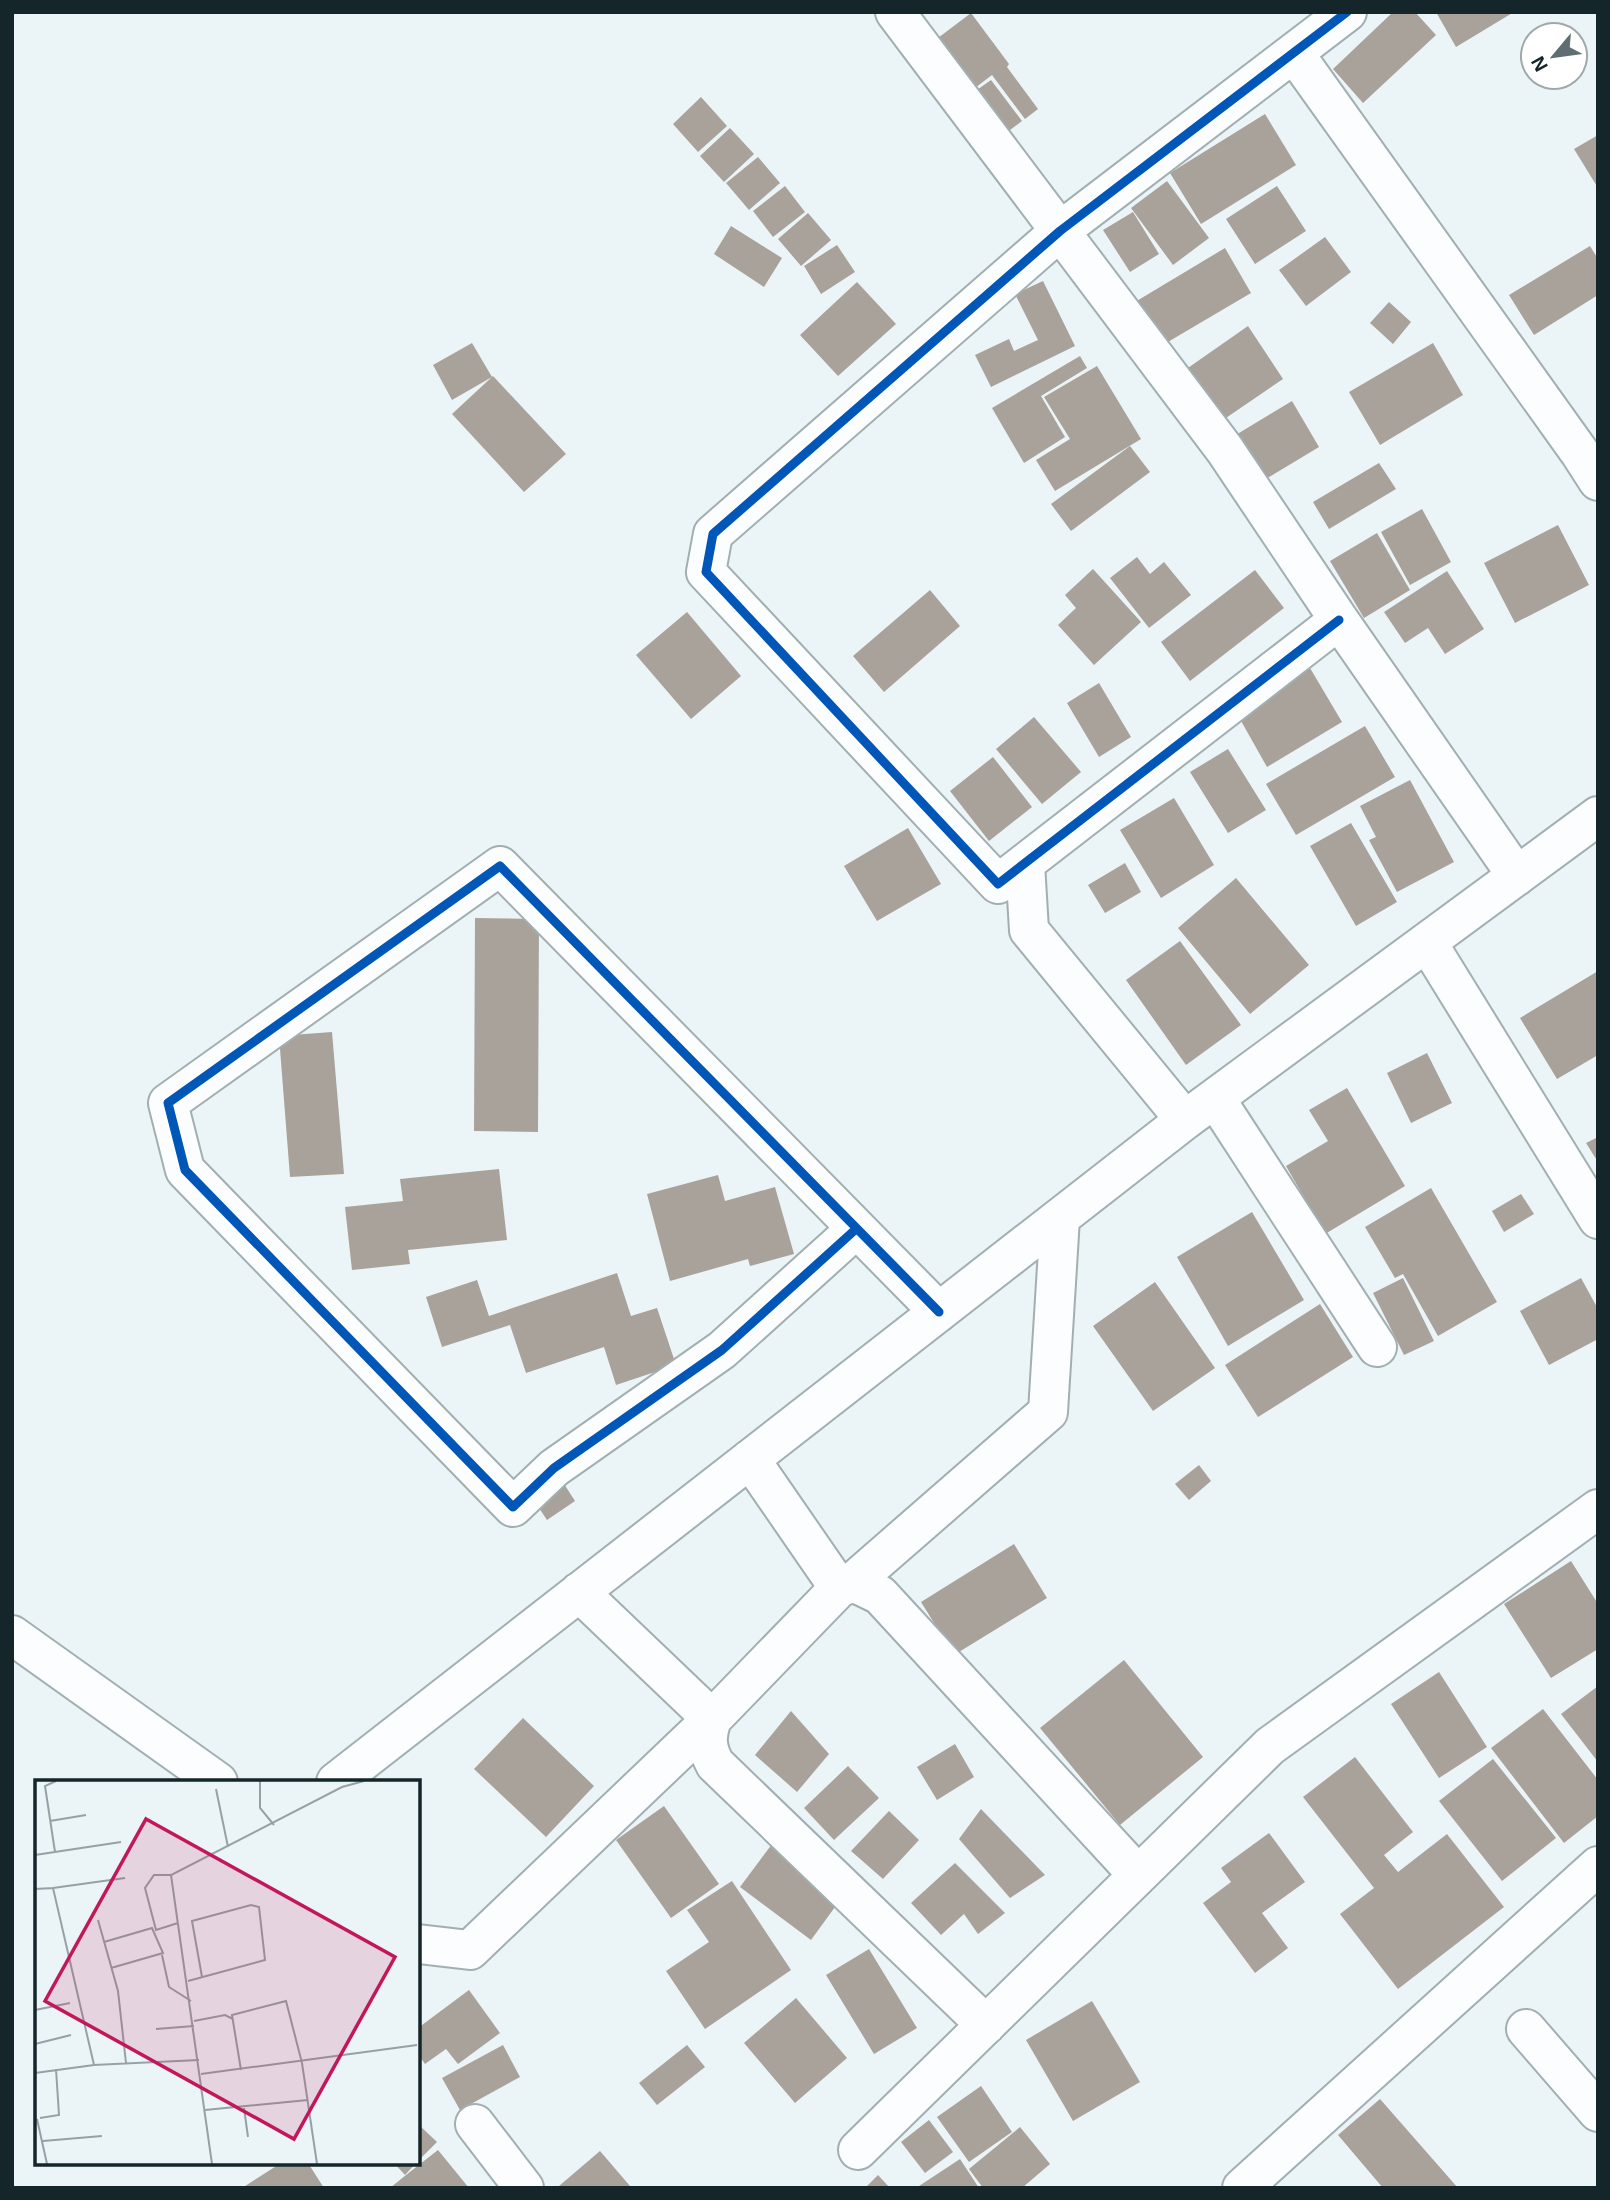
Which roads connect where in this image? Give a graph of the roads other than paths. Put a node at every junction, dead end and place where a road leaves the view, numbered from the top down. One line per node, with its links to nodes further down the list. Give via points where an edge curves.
1 (895, 12): 4 (street)
2 (1347, 12): 3 (street)
3 (1294, 53): 4 (street); 5 (street)
4 (1060, 230): 6 (street, via 1225,450); 8 (street, via 713,534 706,572 998,884)
5 (1592, 458)
6 (1339, 620): 8 (street); 9 (street)
7 (1598, 816): 9 (street)
8 (1025, 864): 11 (street, via 1029,930)
9 (1517, 876): 10 (street)
10 (1427, 942): 11 (street); 13 (street)
11 (1200, 1109): 12 (street); 16 (street)
12 (1060, 1218): 15 (street); 19 (street, via 1048,1412)
13 (1598, 1219)
14 (856, 1229): 14 (street, via 499,866 169,1103 185,1170 513,1507 554,1468 722,1350); 15 (street)
15 (939, 1312): 17 (street)
16 (1377, 1347)
17 (750, 1459): 19 (street); 20 (street)
18 (1598, 1509): 26 (street, via 1270,1746)
19 (846, 1585): 22 (street); 26 (street, via 880,1595)
20 (579, 1592): 22 (street); 24 (street)
21 (12, 1634): 23 (street)
22 (712, 1719): 27 (street, via 470,1950); 28 (street, via 708,1750 715,1764)
23 (215, 1780)
24 (339, 1780)
25 (1598, 1866): 34 (street)
26 (1138, 1875): 28 (street)
27 (420, 1944)
28 (986, 2025): 32 (street)
29 (1526, 2029): 30 (street)
30 (1598, 2112)
31 (475, 2124): 33 (street)
32 (858, 2150)
33 (524, 2188)
34 (1242, 2188)

